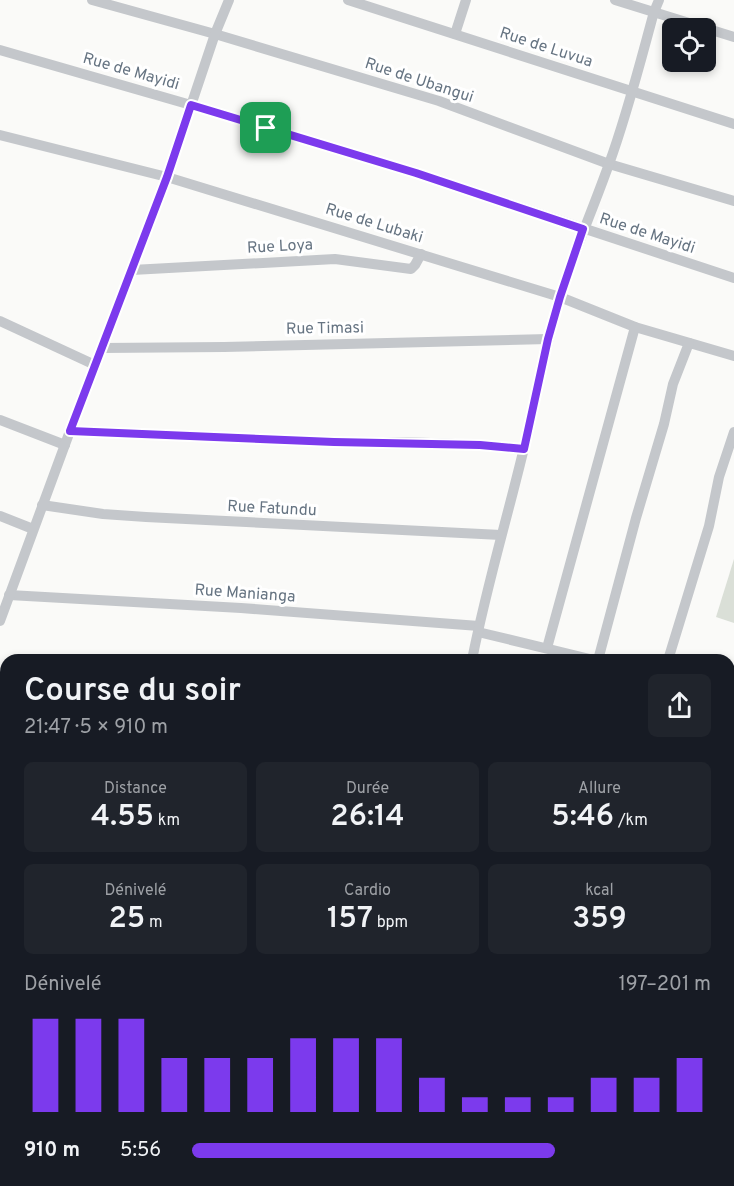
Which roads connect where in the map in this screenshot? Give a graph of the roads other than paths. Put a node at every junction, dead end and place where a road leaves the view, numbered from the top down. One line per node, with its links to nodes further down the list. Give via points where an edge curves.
1 (92, 0): 8 (street, Rue de Ubangui)
2 (229, 0): 8 (street)
3 (348, 0): 9 (street, Rue de Luvua)
4 (466, 0): 9 (street)
5 (615, 0): 7 (street)
6 (659, 0): 7 (street)
7 (654, 12): 10 (street); 12 (street)
8 (214, 34): 13 (street); 16 (street, Rue de Ubangui, via 439,101)
9 (455, 34): 12 (street, Rue de Luvua)
10 (734, 37)
11 (0, 50): 13 (street, Rue de Mayidi)
12 (632, 92): 14 (street, Rue de Luvua); 16 (street)
13 (191, 105): 17 (street); 19 (street, Rue de Mayidi, via 416,173)
14 (734, 124)
15 (0, 135): 17 (street, Rue de Lubaki)
16 (609, 164): 18 (street, Rue de Ubangui); 19 (street)
17 (167, 177): 20 (street, Rue de Lubaki); 21 (street)
18 (734, 201)
19 (583, 229): 22 (street, Rue de Mayidi); 23 (street)
20 (421, 255): 21 (street, Rue Loya, via 411,269 335,259); 23 (street, Rue de Lubaki)
21 (132, 270): 28 (street)
22 (734, 278)
23 (560, 297): 25 (street, Rue de Lubaki); 26 (street)
24 (0, 321): 30 (street)
25 (635, 327): 27 (street, Rue de Lubaki); 43 (street)
26 (548, 339): 28 (street, Rue Timasi); 35 (street)
27 (689, 343): 29 (street, Rue de Lubaki); 46 (street, via 673,384)
28 (102, 348): 30 (street)
29 (734, 356)
30 (95, 365): 32 (street)
31 (0, 420): 34 (street)
32 (70, 431): 34 (street); 35 (street)
33 (734, 432): 47 (street, via 719,477 710,526)
34 (65, 445): 36 (street)
35 (524, 449): 39 (street)
36 (42, 505): 38 (street); 39 (street, Rue Fatundu, via 146,517)
37 (0, 516): 38 (street)
38 (33, 529): 40 (street)
39 (501, 535): 42 (street)
40 (6, 598): 41 (street); 42 (street, Rue Manianga, via 252,609)
41 (0, 621)
42 (478, 629): 43 (street, Rue Manianga); 44 (street)
43 (547, 648): 45 (street, Rue Manianga)
44 (473, 654)
45 (572, 654)
46 (598, 654)
47 (670, 654)

